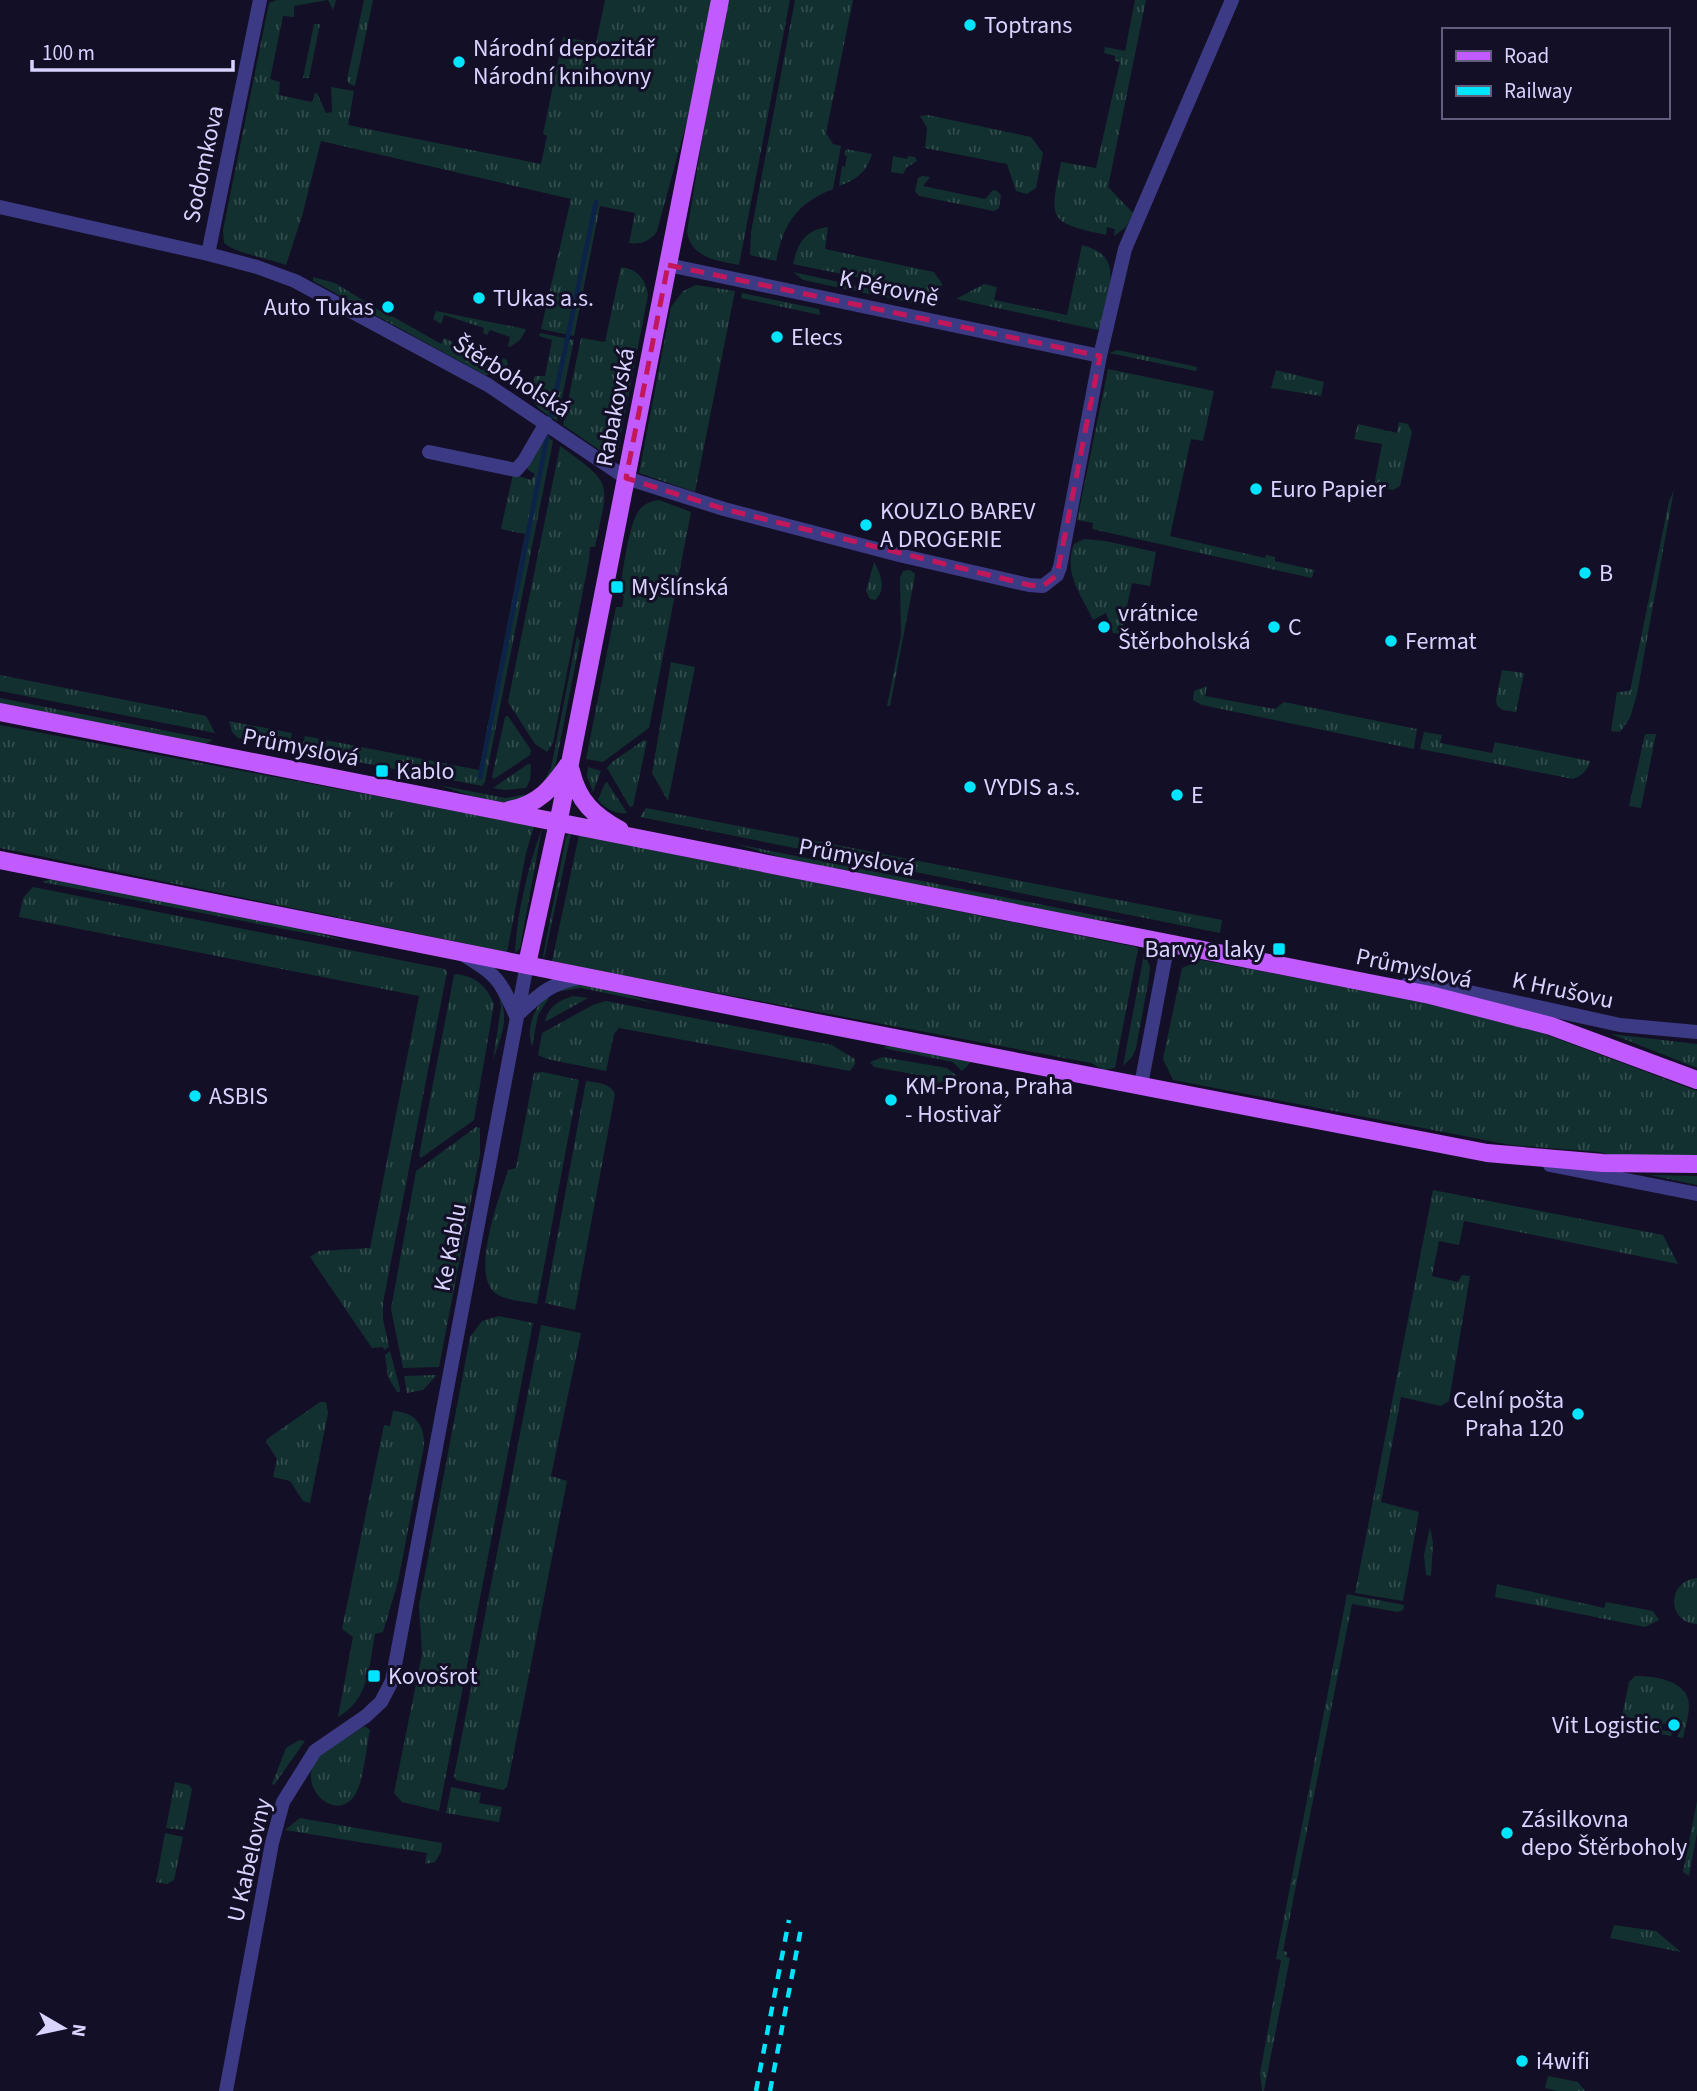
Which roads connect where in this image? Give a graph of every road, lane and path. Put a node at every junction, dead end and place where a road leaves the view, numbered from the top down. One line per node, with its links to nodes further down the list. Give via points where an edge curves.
1 (260, 0): 5 (street, Sodomkova)
2 (720, 0): 6 (main road, Rabakovská)
3 (1232, 0): 7 (street, via 1125,249)
4 (0, 208): 5 (street, Štěrboholská)
5 (208, 254): 8 (street, Štěrboholská, via 307,287 467,372)
6 (668, 265): 7 (street, K Pérovně); 10 (main road, Rabakovská)
7 (1100, 356): 10 (street, Štěrboholská, via 1060,568 1043,586 863,546)
8 (546, 423): 9 (street, via 516,470); 10 (street, Štěrboholská)
9 (429, 452)
10 (626, 478): 12 (main road, Rabakovská)
11 (0, 712): 13 (main road, Průmyslová)
12 (571, 760): 13 (main road, via 539,799); 14 (main road, Rabakovská); 15 (main road, via 577,790 586,806)
13 (502, 811): 14 (main road, Průmyslová)
14 (558, 822): 15 (main road, Průmyslová); 19 (main road, Ke Kablu)
15 (633, 837): 17 (main road, Průmyslová)
16 (0, 860): 18 (main road)
17 (1168, 943): 21 (main road, Průmyslová); 25 (street)
18 (455, 950): 19 (main road); 22 (street, via 501,982)
19 (527, 964): 20 (main road); 22 (street, Ke Kablu)
20 (587, 976): 22 (street, via 547,988); 25 (main road)
21 (1379, 985): 23 (street, K Hrušovu, via 1437,985 1620,1026); 24 (main road, Průmyslová, via 1551,1026)
22 (516, 1016): 29 (street, Ke Kablu)
23 (1697, 1032)
24 (1697, 1080)
25 (1141, 1085): 26 (main road)
26 (1487, 1153): 27 (main road, via 1603,1163); 28 (street)
27 (1697, 1164)
28 (1697, 1194)
29 (392, 1681): 30 (street, U Kabelovny, via 381,1702 366,1716 315,1751 283,1802)
30 (226, 2091)

